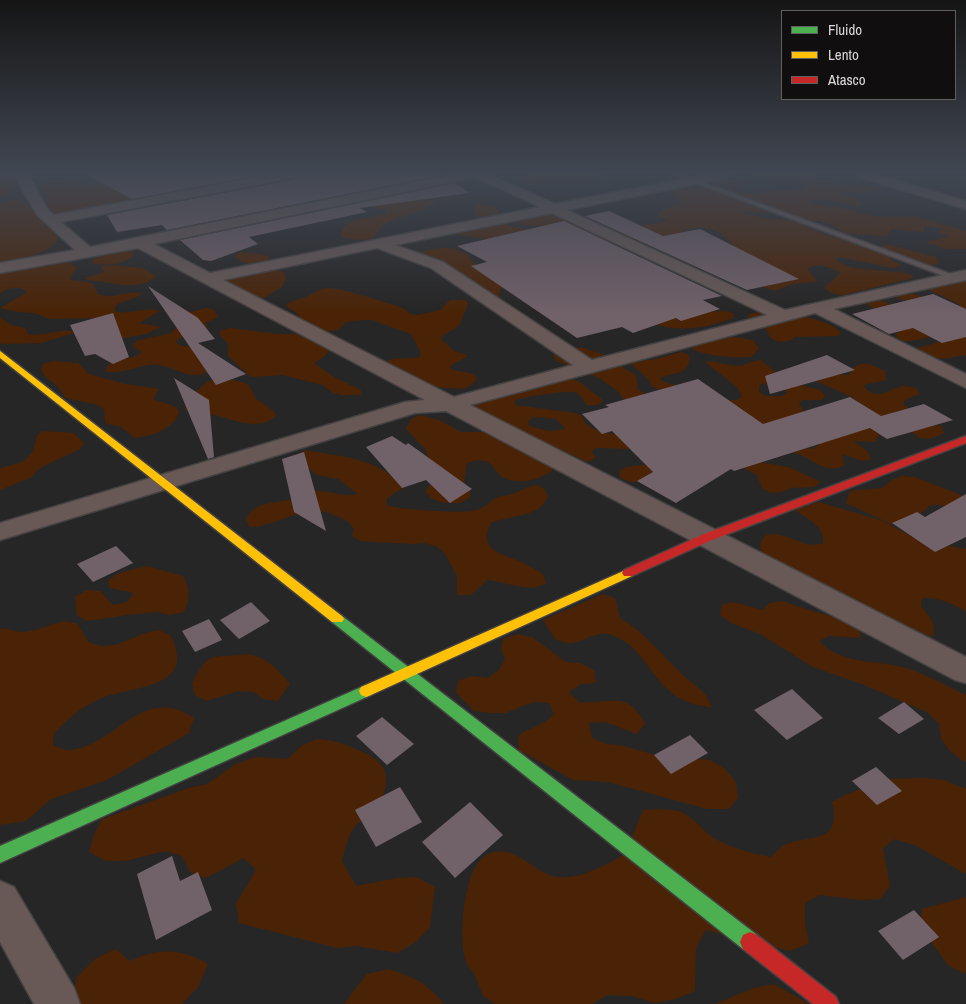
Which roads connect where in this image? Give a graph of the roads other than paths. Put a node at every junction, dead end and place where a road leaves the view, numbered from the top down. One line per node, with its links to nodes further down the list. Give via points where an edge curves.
1 (51, 221): 8 (street)
2 (246, 221): 6 (street)
3 (492, 221): 7 (street)
4 (581, 221): 13 (street)
5 (808, 221): 10 (lane)
6 (140, 243): 8 (street); 11 (street)
7 (379, 244): 11 (street); 15 (street, via 437,265)
8 (86, 252): 9 (street)
9 (0, 268)
10 (961, 276): 12 (street)
11 (207, 278): 17 (street)
12 (817, 307): 13 (street); 16 (street)
13 (784, 316): 15 (street)
14 (0, 354): 19 (street)
15 (590, 368): 17 (street)
16 (966, 382)
17 (450, 404): 19 (street, via 413,407); 21 (street)
18 (966, 439): 21 (street)
19 (163, 481): 20 (street); 23 (street)
20 (0, 532)
21 (708, 537): 22 (street); 23 (street)
22 (966, 671)
23 (407, 673): 24 (street); 27 (street)
24 (0, 855)
25 (0, 901): 26 (street)
26 (58, 1004)
27 (829, 1004)

